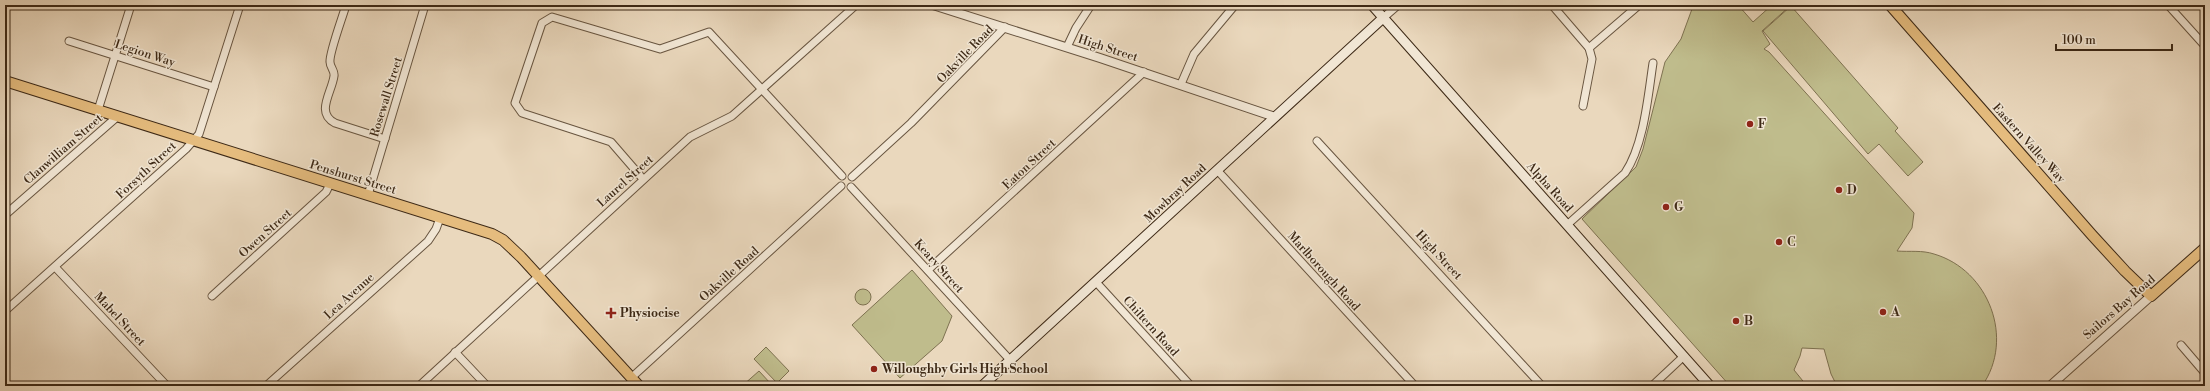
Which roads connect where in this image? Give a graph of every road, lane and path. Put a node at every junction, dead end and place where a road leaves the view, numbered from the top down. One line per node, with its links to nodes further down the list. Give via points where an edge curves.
1 (131, 5): 21 (street)
2 (240, 5): 26 (street, Forsyth Street)
3 (346, 5): 32 (street, via 330,62 335,75 325,105 326,112 329,119 335,123)
4 (424, 5): 32 (street, Rosewall Street)
5 (856, 5): 27 (street, Laurel Street)
6 (933, 5): 16 (street, High Street)
7 (1091, 5): 19 (street)
8 (1235, 5): 25 (street, via 1194,54)
9 (1372, 5): 15 (main road, Alpha Road)
10 (1398, 5): 15 (street)
11 (1552, 5): 20 (street)
12 (1639, 5): 20 (street)
13 (1890, 5): 52 (main road, Eastern Valley Way, via 2092,235)
14 (2168, 5): 18 (street)
15 (1383, 18): 31 (main road, Mowbray Road); 45 (main road, Alpha Road)
16 (1005, 27): 19 (street, High Street); 37 (street, Oakville Road, via 911,123)
17 (69, 41): 21 (street, Legion Way)
18 (2205, 46)
19 (1066, 47): 23 (street, High Street)
20 (1589, 48): 28 (street, via 1592,59)
21 (115, 55): 26 (street, Legion Way); 29 (street)
22 (1653, 63): 45 (street, via 1639,142 1632,164)
23 (1144, 72): 25 (street, High Street); 48 (street, Eaton Street)
24 (5, 81): 29 (main road, Penshurst Street)
25 (1181, 84): 31 (street, High Street)
26 (214, 87): 33 (street, Forsyth Street, via 199,134)
27 (763, 89): 36 (street); 38 (street, Laurel Street, via 732,116 690,137); 38 (street, via 709,32 660,49 552,17 542,23 515,103 522,113 611,142)
28 (1583, 106)
29 (98, 110): 30 (main road, Penshurst Street)
30 (118, 116): 33 (main road, Penshurst Street); 43 (street, Clanwilliam Street)
31 (1275, 118): 35 (main road, Mowbray Road)
32 (384, 138): 42 (street, Rosewall Street)
33 (193, 140): 39 (main road, Penshurst Street); 47 (street, Forsyth Street)
34 (1317, 141): 69 (street, High Street)
35 (1217, 170): 50 (main road, Mowbray Road); 68 (street, Marlborough Road)
36 (842, 176): 37 (street, via 847,174); 40 (street)
37 (852, 177): 41 (street, via 854,182)
38 (643, 179): 49 (street, Laurel Street)
39 (330, 184): 42 (main road, Penshurst Street); 51 (street, Owen Street, via 326,192)
40 (841, 186): 41 (street); 59 (street, Oakville Road)
41 (851, 187): 48 (street, Keary Street)
42 (368, 195): 44 (main road, Penshurst Street)
43 (5, 215)
44 (440, 218): 49 (main road, Penshurst Street, via 480,230 502,240); 62 (street, Lea Avenue, via 428,240)
45 (1567, 225): 56 (main road, Alpha Road)
46 (2205, 248): 52 (main road, Sailors Bay Road)
47 (56, 268): 53 (street, Forsyth Street); 61 (street, Mabel Street)
48 (928, 270): 57 (street, Keary Street)
49 (538, 275): 55 (street, Laurel Street); 59 (main road, Penshurst Street)
50 (1096, 282): 57 (main road, Mowbray Road); 67 (street, Chiltern Road)
51 (212, 296)
52 (2151, 296): 60 (street, Sailors Bay Road)
53 (5, 311)
54 (2181, 345): 58 (street)
55 (455, 352): 63 (street, Laurel Street); 64 (street)
56 (1684, 356): 70 (street); 71 (main road, Alpha Road)
57 (1010, 360): 66 (main road, Mowbray Road)
58 (2205, 373)
59 (631, 378): 65 (main road, Penshurst Street)
60 (2056, 384)
61 (167, 386)
62 (266, 386)
63 (418, 386)
64 (486, 386)
65 (639, 386)
66 (982, 386)
67 (1191, 386)
68 (1414, 386)
69 (1542, 386)
70 (1652, 386)
71 (1710, 386)

